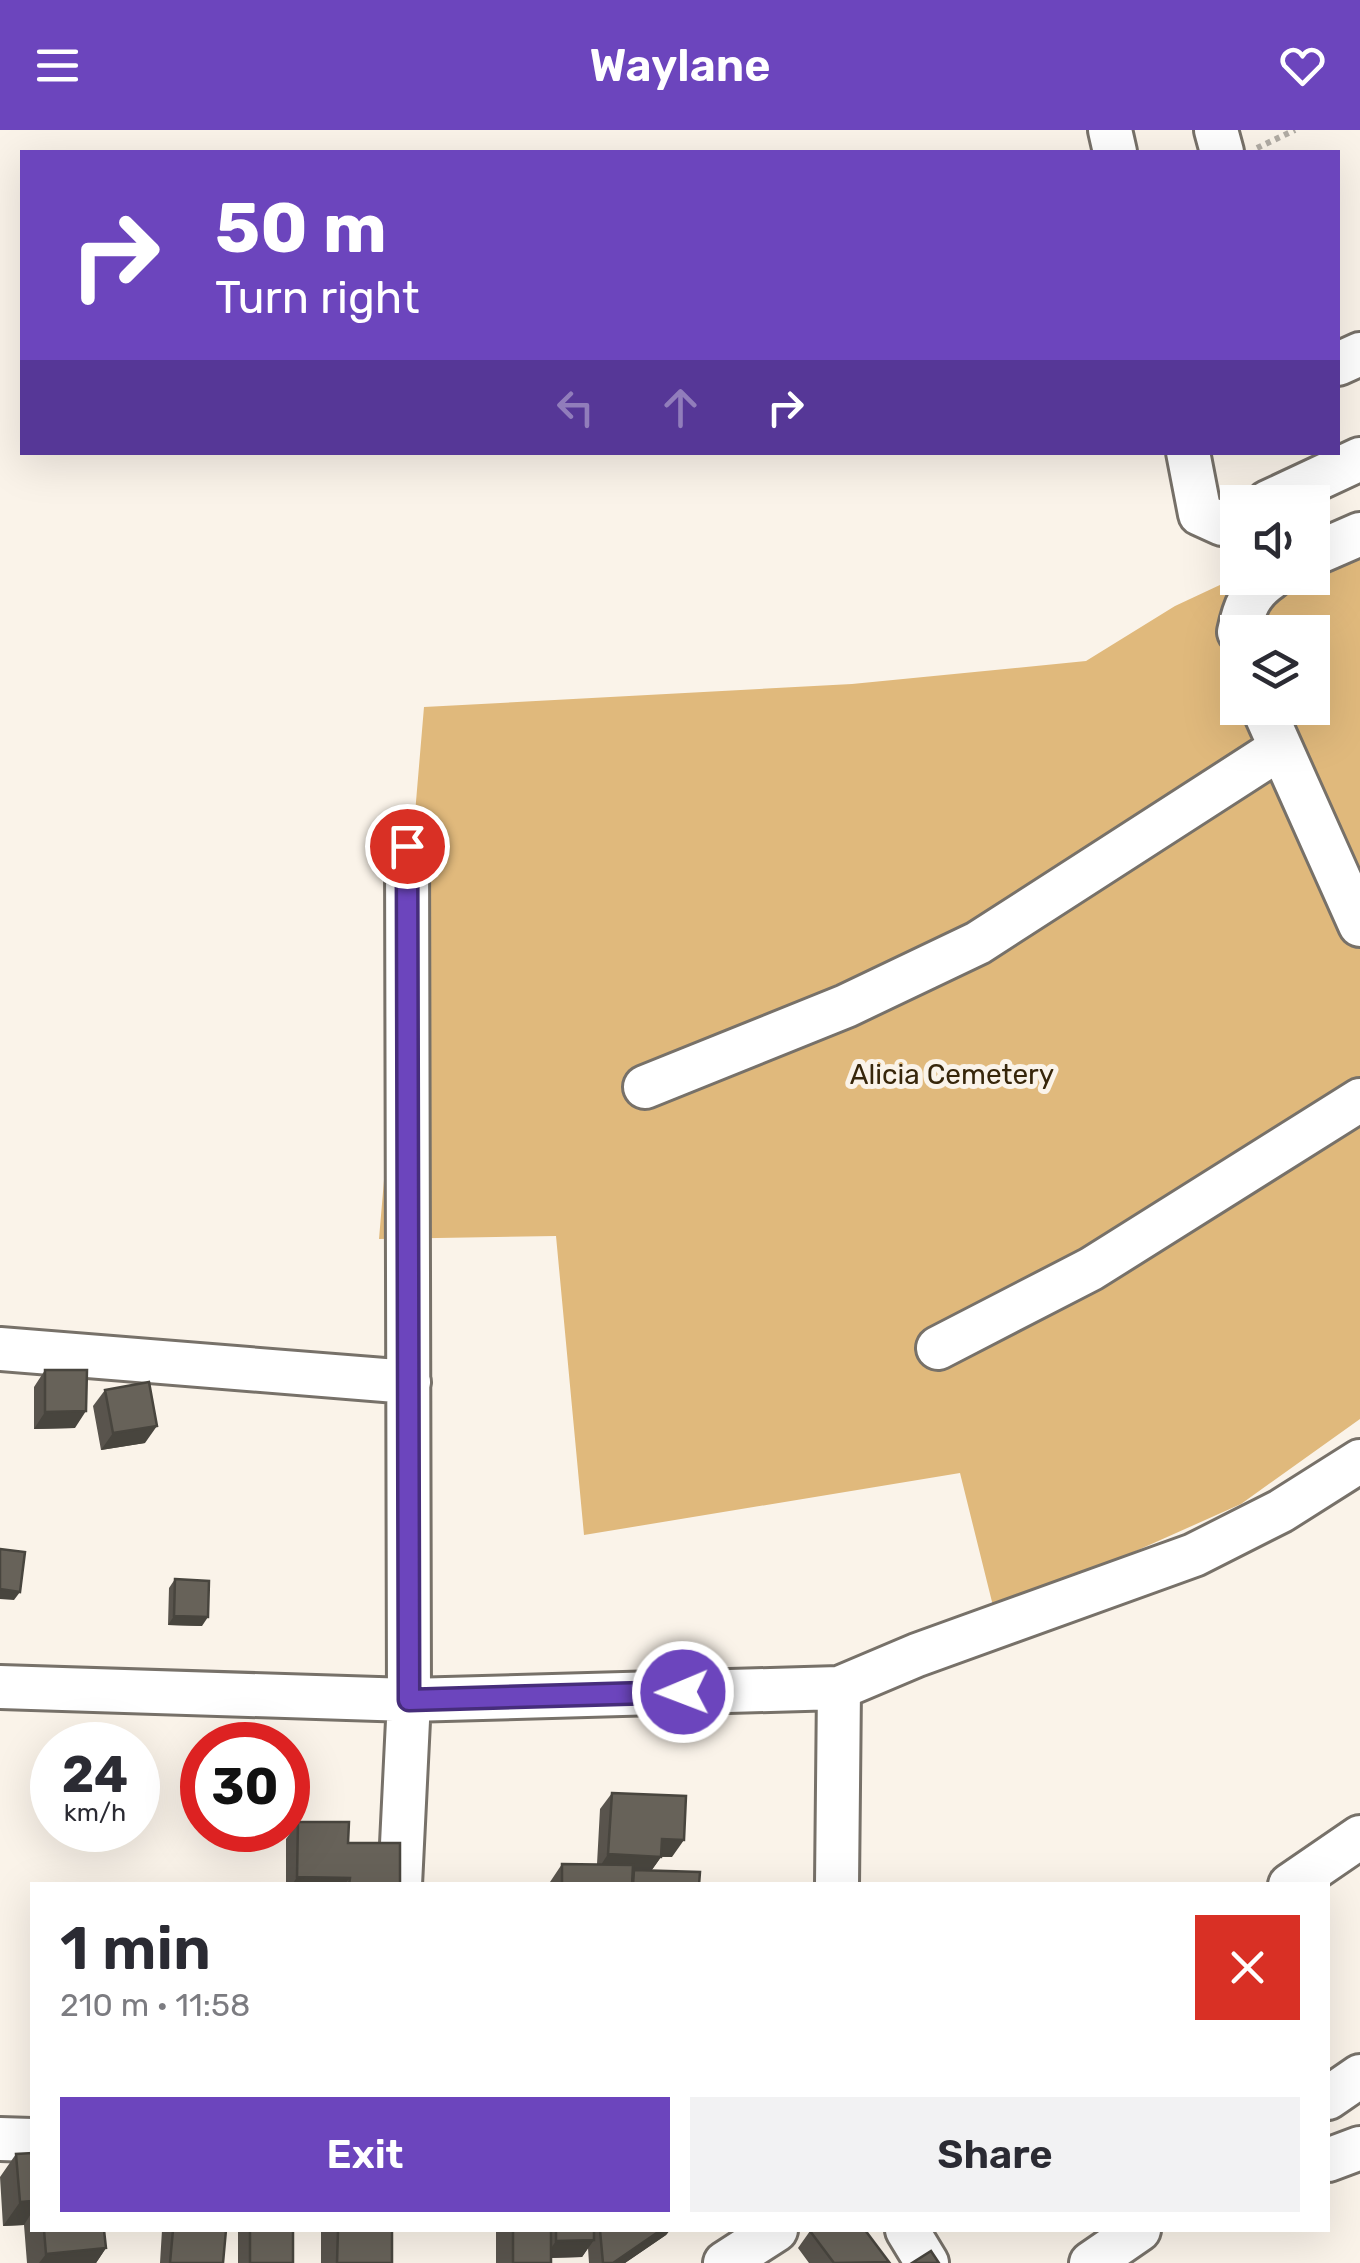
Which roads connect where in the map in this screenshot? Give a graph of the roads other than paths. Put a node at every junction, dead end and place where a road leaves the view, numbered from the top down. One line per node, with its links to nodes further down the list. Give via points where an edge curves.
1 (1189, 455): 5 (street, via 1200,514)
2 (1360, 460): 3 (street)
3 (1310, 467): 4 (street)
4 (1288, 485)
5 (1220, 523)
6 (1360, 534): 7 (street)
7 (1330, 548)
8 (1270, 725): 9 (street)
9 (1279, 749): 11 (street); 12 (street, via 978,943 846,1006)
10 (407, 846): 16 (street)
11 (1360, 925)
12 (645, 1087)
13 (1360, 1100): 14 (street, via 1091,1269)
14 (938, 1348)
15 (0, 1350): 16 (street)
16 (409, 1382): 20 (street)
17 (1360, 1460): 19 (street, via 1282,1511 1194,1555)
18 (0, 1687): 20 (street)
19 (839, 1688): 20 (street); 23 (street)
20 (409, 1700): 22 (street)
21 (1360, 1837): 24 (street)
22 (400, 1882)
23 (837, 1882)
24 (1294, 1882)
25 (1360, 2076): 26 (street)
26 (1330, 2097)
27 (0, 2139): 28 (street)
28 (30, 2140)
29 (1360, 2148): 30 (street)
30 (1330, 2159)
31 (773, 2232): 34 (street)
32 (907, 2232): 35 (street)
33 (1136, 2232): 36 (street)
34 (725, 2263)
35 (927, 2263)
36 (1091, 2263)

